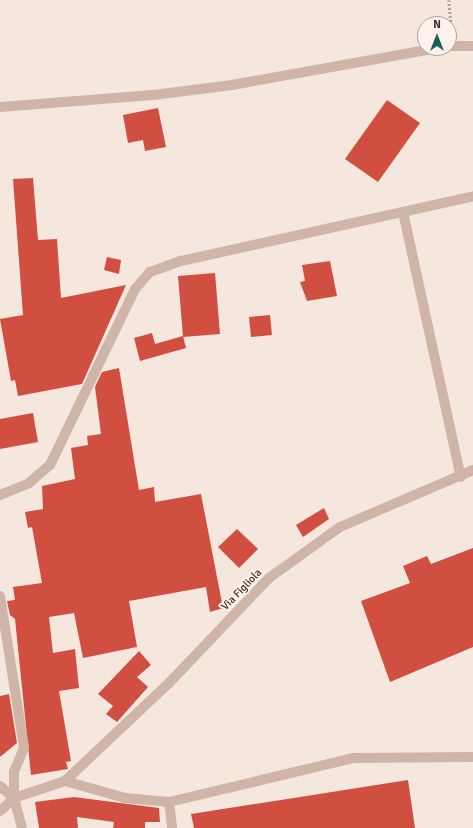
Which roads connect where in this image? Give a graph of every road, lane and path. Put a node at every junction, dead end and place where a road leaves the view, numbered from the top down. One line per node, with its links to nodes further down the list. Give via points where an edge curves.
1 (449, 0): 2 (path)
2 (450, 16)
3 (457, 45): 4 (street)
4 (473, 46)
5 (417, 52): 6 (street, via 232,85 153,95)
6 (0, 107)
7 (473, 196): 8 (street)
8 (403, 212): 10 (street); 11 (street, via 181,261 150,272 135,289 50,465 29,483)
9 (473, 470): 10 (street, Via Figliola)
10 (461, 476): 14 (street, Via Figliola, via 340,528 269,578 169,683)
11 (0, 495)
12 (0, 596): 16 (street, via 24,748 14,772)
13 (473, 757): 17 (street, via 354,758)
14 (66, 781): 16 (street); 17 (street, via 125,798)
15 (0, 786): 16 (street)
16 (14, 798): 18 (street); 19 (street)
17 (169, 802): 20 (street)
18 (0, 811)
19 (22, 828)
20 (172, 828)

